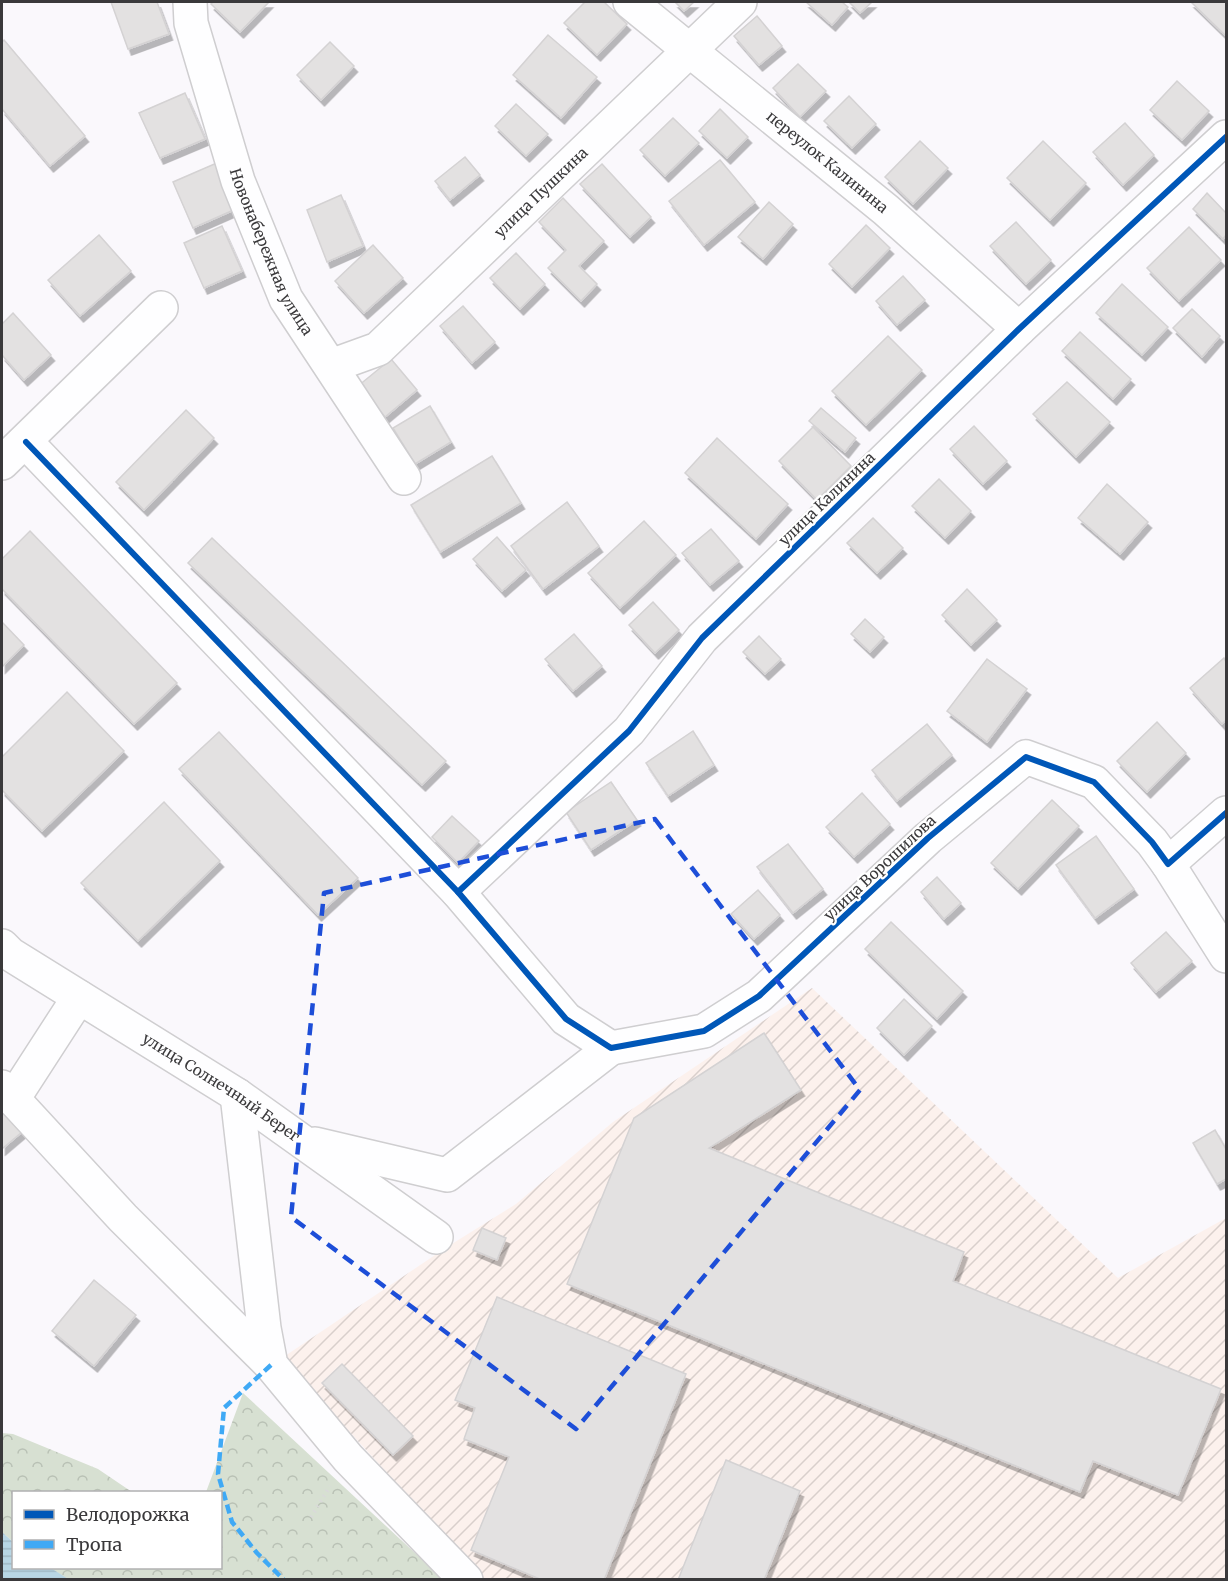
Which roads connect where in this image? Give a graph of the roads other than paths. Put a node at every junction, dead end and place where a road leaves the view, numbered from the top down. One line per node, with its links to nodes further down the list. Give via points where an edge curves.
1 (190, 2): 8 (street, Новонабережная улица, via 191,23 238,181 286,299)
2 (630, 2): 4 (street, переулок Калинина)
3 (740, 2): 4 (street, улица Пушкина)
4 (690, 50): 7 (street, переулок Калинина, via 886,210); 8 (street, улица Пушкина, via 378,349)
5 (1227, 136): 7 (street, улица Калинина)
6 (161, 308): 9 (street)
7 (1019, 329): 14 (street, улица Калинина, via 702,638 629,731)
8 (331, 366): 11 (street, Новонабережная улица)
9 (26, 442): 10 (street); 14 (street)
10 (2, 463)
11 (404, 478)
12 (1227, 813): 13 (street)
13 (1168, 864): 16 (street); 18 (street, улица Ворошилова, via 1094,782 1026,757 928,838 759,996 704,1032)
14 (458, 892): 18 (street, via 566,1019)
15 (2, 946): 17 (street, улица Солнечный Берег)
16 (1227, 956)
17 (79, 998): 19 (street); 20 (street, улица Солнечный Берег)
18 (611, 1048): 21 (street, via 447,1175)
19 (7, 1093): 23 (street, via 123,1218)
20 (237, 1095): 21 (street, улица Солнечный Берег); 23 (street)
21 (299, 1140): 22 (street, улица Солнечный Берег)
22 (436, 1237)
23 (271, 1365): 24 (street, via 348,1458)
24 (466, 1580)

